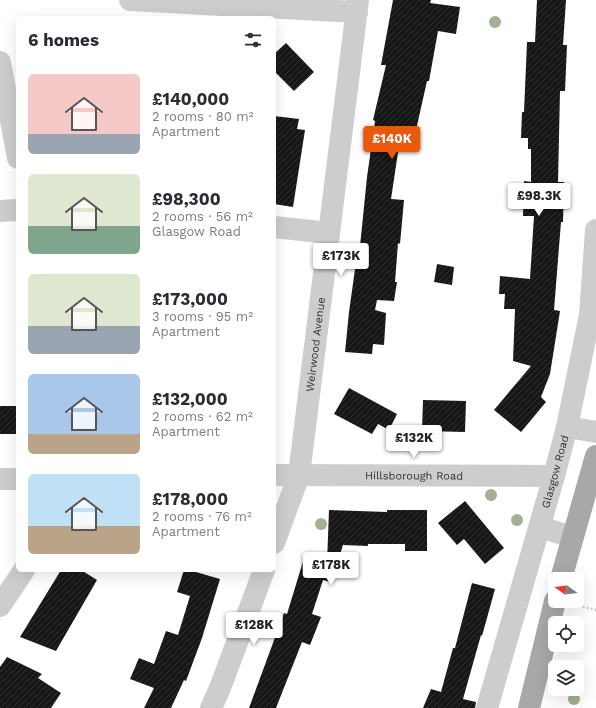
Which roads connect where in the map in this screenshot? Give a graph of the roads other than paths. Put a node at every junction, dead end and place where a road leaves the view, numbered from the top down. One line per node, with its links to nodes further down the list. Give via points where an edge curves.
1 (130, 0): 2 (street)
2 (357, 6): 9 (street, Weirwood Avenue)
3 (0, 62): 4 (street)
4 (16, 147)
5 (16, 210): 6 (street)
6 (0, 211)
7 (276, 227): 9 (street)
8 (596, 230): 10 (street, Glasgow Road, via 590,315)
9 (329, 233): 13 (street, Weirwood Avenue)
10 (567, 427): 11 (street); 15 (street, Glasgow Road)
11 (596, 432)
12 (596, 456): 19 (main road)
13 (299, 475): 14 (street, Hillsborough Road); 15 (street, Hillsborough Road); 20 (street, Weirwood Avenue)
14 (276, 476)
15 (554, 476): 18 (street, Glasgow Road)
16 (0, 479): 17 (street)
17 (16, 479)
18 (540, 526): 19 (street); 27 (street, Glasgow Road)
19 (572, 537): 23 (main road)
20 (276, 538)
21 (23, 572): 24 (street)
22 (263, 572): 26 (street)
23 (563, 572)
24 (0, 606)
25 (560, 608): 28 (main road)
26 (211, 708)
27 (487, 708)
28 (529, 708)

